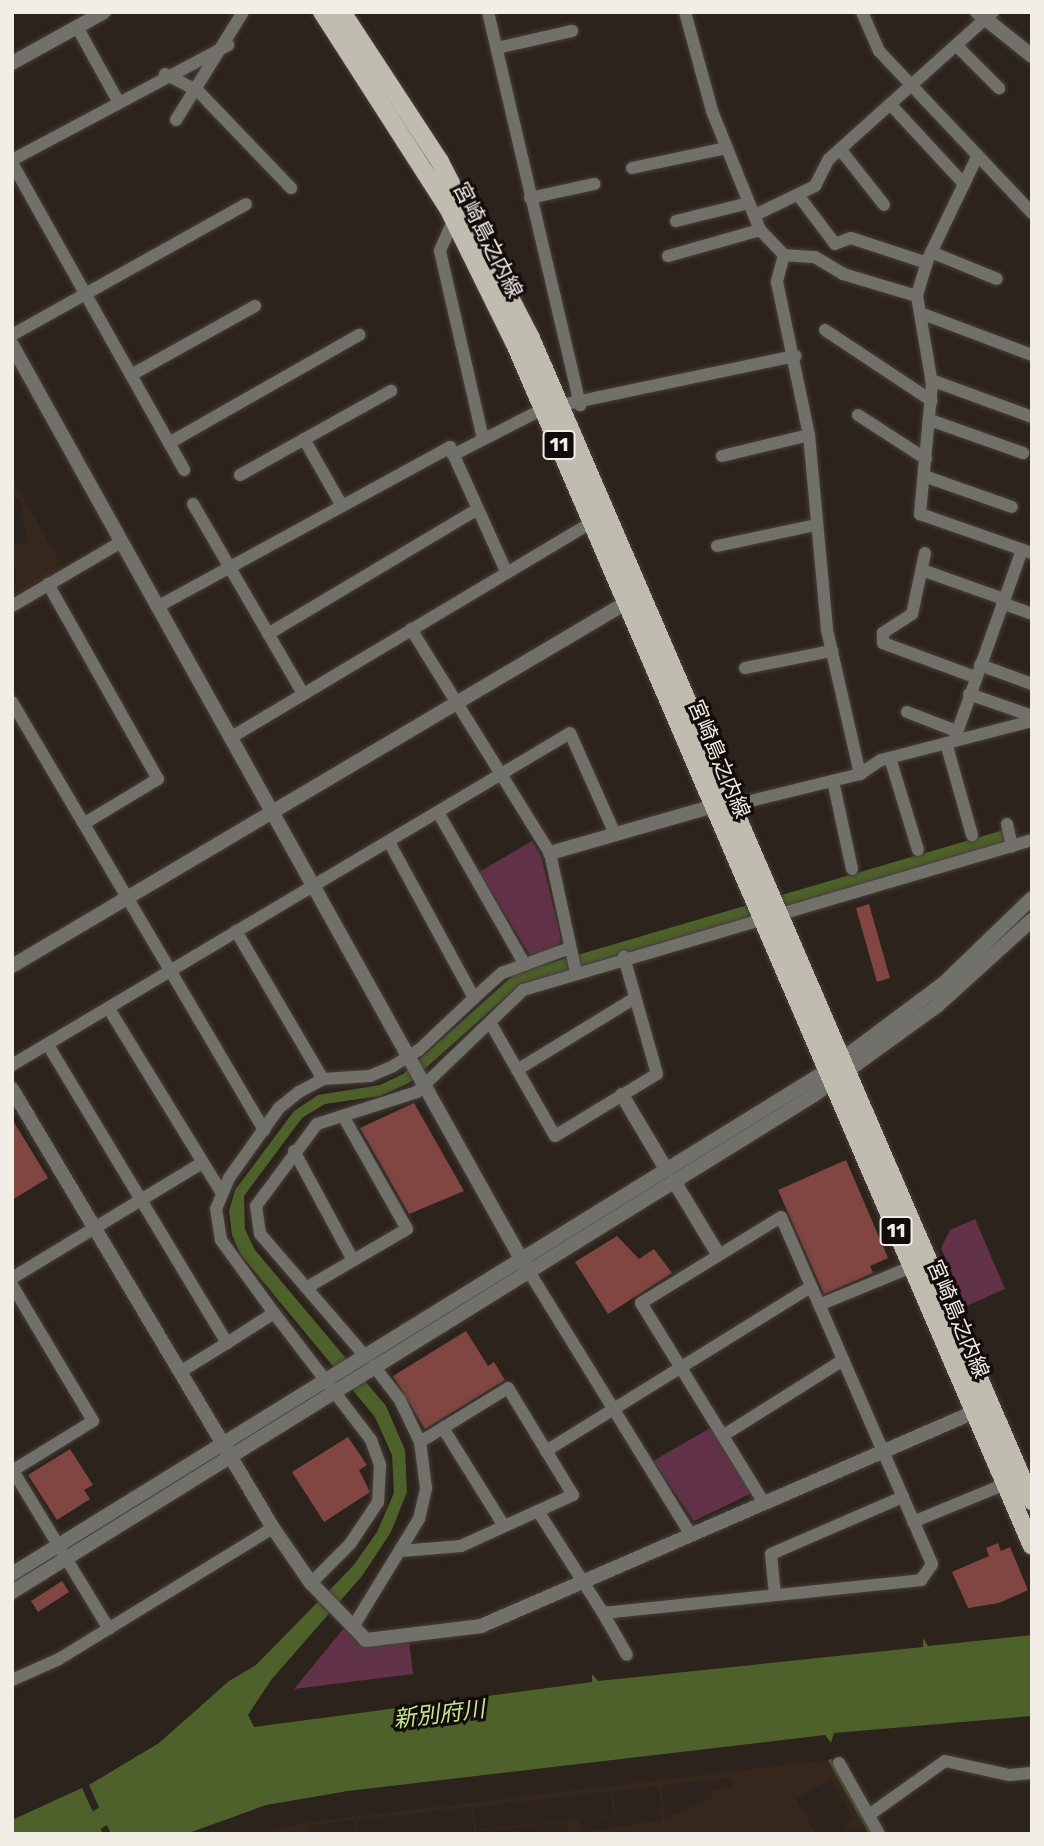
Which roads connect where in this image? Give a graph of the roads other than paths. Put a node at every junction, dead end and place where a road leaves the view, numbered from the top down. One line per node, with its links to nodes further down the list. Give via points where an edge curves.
1 (104, 12): 9 (street)
2 (243, 12): 11 (street)
3 (322, 12): 37 (main road, 宮崎島之内線 / 11)
4 (342, 12): 59 (main road, 宮崎島之内線 / 11, via 440,162 493,261)
5 (488, 12): 13 (street)
6 (685, 12): 23 (street)
7 (862, 12): 17 (street, via 879,51)
8 (985, 14): 12 (street); 14 (street)
9 (77, 27): 15 (street); 20 (street)
10 (572, 31): 13 (street)
11 (228, 45): 16 (street); 19 (street)
12 (956, 45): 17 (street); 18 (street)
13 (497, 48): 32 (street)
14 (1032, 56)
15 (12, 63)
16 (165, 74): 19 (street); 20 (street)
17 (912, 85): 21 (street); 25 (street)
18 (999, 88)
19 (197, 90): 22 (street); 30 (street)
20 (118, 101): 26 (street)
21 (890, 104): 24 (street); 29 (street)
22 (176, 120)
23 (726, 148): 27 (street); 35 (street)
24 (840, 149): 31 (street, via 815,186); 34 (street)
25 (977, 157): 29 (street); 36 (street)
26 (12, 161): 44 (street)
27 (632, 168)
28 (594, 184): 32 (street)
29 (964, 184): 42 (street)
30 (291, 188)
31 (798, 195): 35 (street); 42 (street, via 835,244 851,237)
32 (530, 198): 58 (street)
33 (246, 204): 44 (street)
34 (884, 205)
35 (752, 209): 38 (street); 39 (street)
36 (1032, 213)
37 (454, 219): 59 (main road, 宮崎島之内線 / 11); 64 (street, via 440,251)
38 (676, 221)
39 (760, 230): 40 (street); 41 (street)
40 (784, 255): 45 (street, via 815,257 843,274); 53 (street, via 777,282)
41 (668, 256)
42 (929, 258): 43 (street); 45 (street)
43 (997, 279)
44 (85, 294): 49 (street); 54 (street)
45 (917, 296): 47 (street)
46 (255, 306): 54 (street)
47 (922, 314): 52 (street); 55 (street)
48 (825, 330): 57 (street)
49 (12, 335)
50 (359, 335): 66 (street)
51 (12, 345): 80 (street)
52 (1032, 355)
53 (795, 356): 58 (street); 63 (street)
54 (131, 375): 66 (street)
55 (931, 380): 57 (street); 61 (street)
56 (391, 391): 65 (street)
57 (932, 401): 62 (street)
58 (580, 405): 59 (street)
59 (552, 409): 64 (street); 78 (main road, 宮崎島之内線 / 11); 88 (main road, 宮崎島之内線 / 11)
60 (858, 415): 70 (street)
61 (1032, 417)
62 (930, 420): 67 (street); 70 (street)
63 (809, 435): 69 (street); 79 (street)
64 (483, 438): 68 (street)
65 (304, 439): 72 (street); 75 (street)
66 (169, 443): 71 (street)
67 (1023, 453)
68 (453, 455): 75 (street, via 450,447); 77 (street)
69 (722, 456)
70 (926, 459): 73 (street)
71 (184, 470)
72 (240, 475)
73 (924, 476): 76 (street); 82 (street, via 920,514)
74 (193, 503): 84 (street)
75 (342, 506): 84 (street)
76 (1012, 507)
77 (478, 509): 86 (street); 94 (street)
78 (592, 523): 86 (street); 88 (main road, 宮崎島之内線 / 11)
79 (816, 525): 81 (street); 95 (street)
80 (121, 542): 87 (street); 91 (street)
81 (717, 546)
82 (1027, 551): 89 (street)
83 (925, 553): 85 (street)
84 (229, 567): 91 (street); 94 (street)
85 (922, 570): 89 (street); 97 (street, via 912,614 883,633 883,643)
86 (507, 573): 93 (street)
87 (48, 584): 90 (street); 114 (street, via 158,779)
88 (634, 598): 101 (street); 111 (main road, 宮崎島之内線 / 11)
89 (1003, 601): 92 (street); 97 (street)
90 (12, 606)
91 (158, 607): 105 (street)
92 (1032, 614)
93 (411, 629): 99 (street); 101 (street)
94 (268, 634): 99 (street)
95 (832, 651): 96 (street); 109 (street)
96 (745, 668)
97 (978, 671): 98 (street); 100 (street)
98 (1032, 684)
99 (303, 694): 105 (street)
100 (969, 694): 104 (street); 106 (street)
101 (457, 701): 108 (street); 112 (street)
102 (12, 702): 114 (street)
103 (907, 712): 106 (street)
104 (1032, 718): 106 (street)
105 (230, 738): 112 (street)
106 (952, 738): 107 (street); 117 (street)
107 (890, 758): 109 (street); 121 (street)
108 (499, 774): 113 (street); 116 (street, via 570,733); 122 (street)
109 (860, 774): 110 (street)
110 (833, 781): 111 (street); 123 (street)
111 (722, 806): 116 (street); 127 (main road, 宮崎島之内線 / 11)
112 (271, 811): 124 (street); 125 (street)
113 (439, 814): 119 (street); 132 (street)
114 (85, 823): 125 (street)
115 (1007, 824): 120 (street)
116 (615, 834): 122 (street)
117 (972, 835)
118 (1032, 840): 120 (street)
119 (388, 842): 124 (street); 136 (street)
120 (1012, 846): 127 (street)
121 (918, 850)
122 (550, 853): 130 (street)
123 (852, 869)
124 (314, 886): 129 (street); 141 (street)
125 (129, 897): 133 (street); 134 (street)
126 (1032, 898): 144 (street, via 944,983)
127 (766, 908): 131 (street); 144 (main road, 宮崎島之内線 / 11)
128 (1032, 920): 144 (street, via 937,1006)
129 (236, 931): 134 (street); 145 (street)
130 (570, 951): 132 (street); 135 (street)
131 (624, 957): 135 (street); 137 (street)
132 (524, 963): 136 (street, via 502,973)
133 (12, 966)
134 (170, 971): 138 (street); 150 (street)
135 (576, 972): 139 (street, via 523,990)
136 (474, 998): 141 (street)
137 (635, 998): 143 (street); 148 (street, via 657,1074)
138 (109, 1009): 140 (street); 152 (street)
139 (491, 1024): 143 (street); 146 (street)
140 (47, 1045): 142 (street); 155 (street)
141 (409, 1060): 145 (street, via 370,1076); 146 (street)
142 (12, 1065)
143 (517, 1070): 148 (street, via 555,1136)
144 (836, 1071): 153 (street); 160 (main road, 宮崎島之内線 / 11); 184 (main road, 宮崎島之内線 / 11)
145 (323, 1079): 150 (street, via 299,1091)
146 (423, 1084): 149 (street, via 405,1100); 159 (street)
147 (12, 1089): 156 (street)
148 (622, 1095): 153 (street)
149 (343, 1116): 151 (street, via 317,1124); 158 (street, via 407,1229)
150 (264, 1129): 154 (street)
151 (293, 1151): 158 (street); 164 (street, via 256,1206 260,1234)
152 (202, 1163): 154 (street); 155 (street)
153 (670, 1175): 157 (street); 159 (street)
154 (221, 1192): 166 (street, via 216,1209 221,1240)
155 (141, 1199): 156 (street); 167 (street)
156 (94, 1228): 161 (street); 171 (street)
157 (718, 1254): 163 (street, via 781,1217); 170 (street, via 641,1303)
158 (353, 1260): 164 (street)
159 (524, 1264): 169 (street); 173 (street)
160 (911, 1267): 165 (street); 174 (main road, 宮崎島之内線 / 11)
161 (12, 1278)
162 (12, 1285): 181 (street, via 93,1422)
163 (811, 1287): 165 (street); 170 (street)
164 (306, 1288): 169 (street)
165 (819, 1305): 168 (street)
166 (274, 1313): 167 (street); 172 (street)
167 (227, 1343): 171 (street)
168 (843, 1360): 176 (street); 180 (street)
169 (367, 1363): 172 (street); 177 (street, via 400,1400)
170 (682, 1367): 173 (street); 176 (street)
171 (180, 1372): 178 (street)
172 (334, 1382): 178 (street); 196 (street, via 371,1440 382,1490 350,1544)
173 (612, 1410): 179 (street); 190 (street)
174 (974, 1412): 180 (street); 182 (main road, 宮崎島之内線 / 11)
175 (443, 1428): 177 (street); 179 (street, via 508,1388); 188 (street)
176 (724, 1434): 185 (street)
177 (420, 1442): 192 (street, via 426,1488 419,1518)
178 (227, 1448): 189 (street); 193 (street)
179 (546, 1451): 186 (street, via 573,1494)
180 (883, 1452): 183 (street); 185 (street)
181 (13, 1470): 193 (street)
182 (1005, 1484): 187 (street); 191 (main road, 宮崎島之内線 / 11)
183 (903, 1497): 187 (street); 198 (street, via 771,1554)
184 (1032, 1501)
185 (764, 1503): 190 (street)
186 (538, 1511): 188 (street); 195 (street)
187 (913, 1522): 198 (street, via 932,1564 921,1580)
188 (504, 1526): 192 (street, via 461,1546)
189 (273, 1528): 196 (street); 201 (street)
190 (691, 1535): 195 (street)
191 (1032, 1546)
192 (401, 1551): 200 (street)
193 (62, 1553): 194 (street); 197 (street); 201 (street)
194 (12, 1574)
195 (584, 1581): 199 (street); 200 (street, via 481,1626 366,1640)
196 (316, 1588): 200 (street)
197 (12, 1592)
198 (775, 1595): 199 (street)
199 (603, 1613): 202 (street)
200 (353, 1627)
201 (109, 1629): 203 (street)
202 (627, 1655)
203 (12, 1680)
204 (839, 1763): 206 (street)
205 (1032, 1773): 206 (street, via 1009,1776 945,1760)
206 (869, 1815): 207 (street)
207 (879, 1834)

